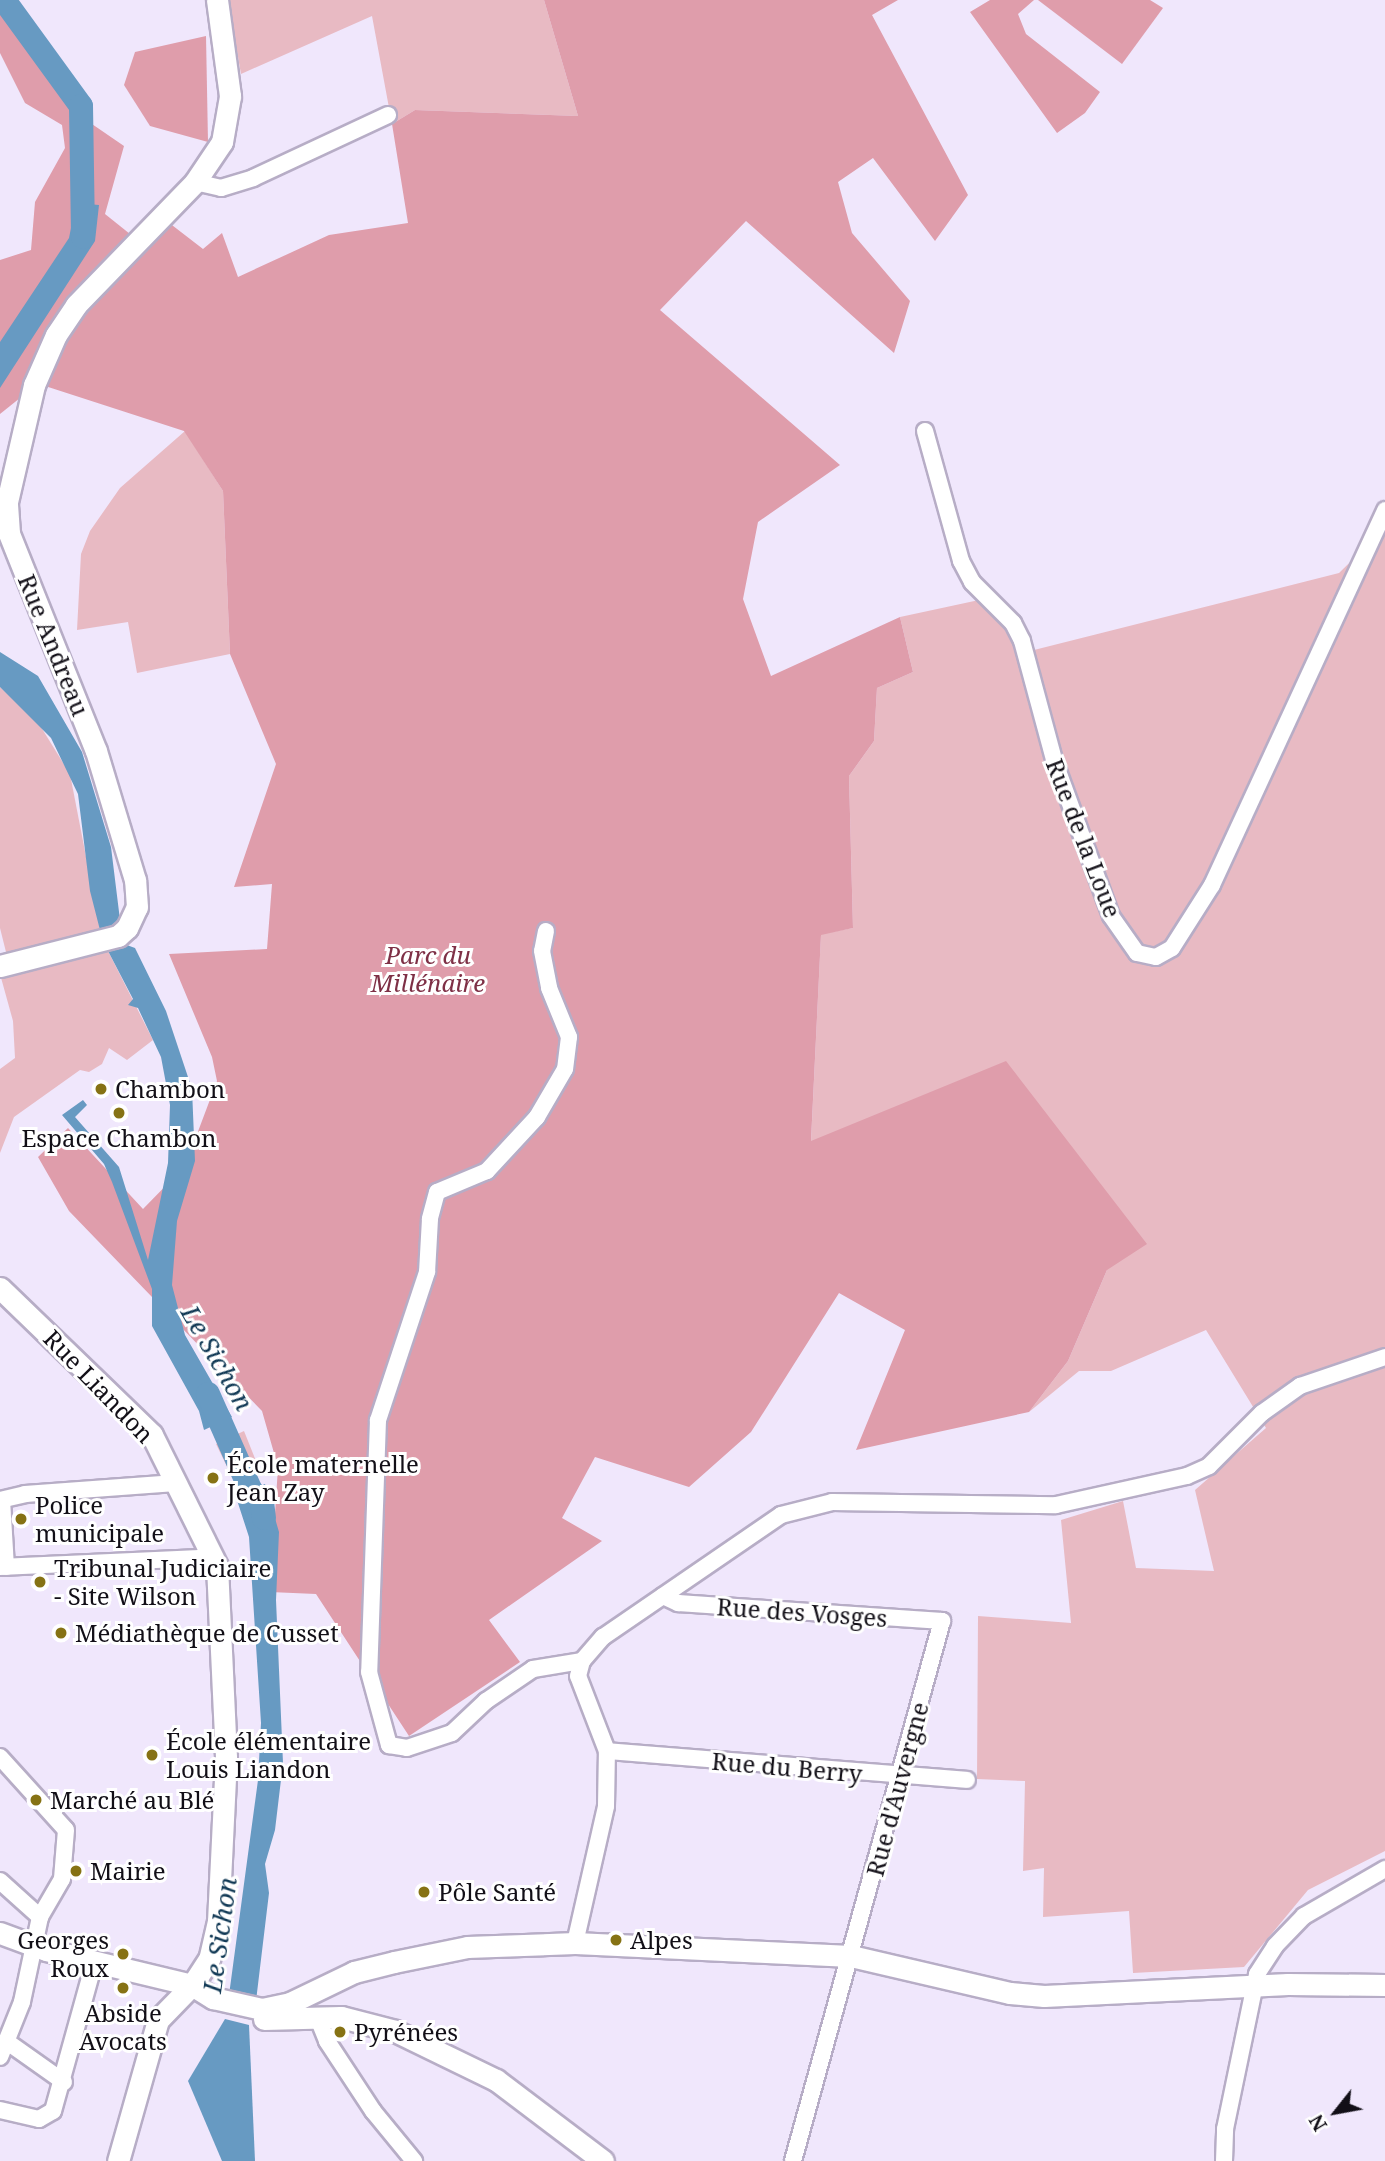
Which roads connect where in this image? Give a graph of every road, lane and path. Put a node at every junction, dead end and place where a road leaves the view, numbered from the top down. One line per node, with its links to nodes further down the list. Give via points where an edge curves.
1 (217, 0): 3 (main road, Rue Andreau, via 230,96 227,122 212,162)
2 (388, 115): 3 (street, via 253,178 221,188)
3 (195, 182): 7 (main road, Rue Andreau, via 76,305 56,335 34,385 7,502 9,533 92,740 135,880 133,918 118,936)
4 (925, 431): 5 (street, Rue de la Loue, via 961,561 972,582 1013,623 1022,641 1058,772 1111,916 1137,953 1156,957 1171,948 1212,885)
5 (1385, 510)
6 (546, 931): 16 (street, via 542,951 549,988 569,1037 565,1069 537,1117 487,1171 437,1192 430,1219 427,1272 378,1420 369,1672 389,1745 407,1748 452,1733 486,1701 533,1669)
7 (0, 966)
8 (0, 1288): 10 (main road, Rue Liandon, via 152,1435)
9 (1385, 1357): 14 (street, via 1300,1386 1262,1413 1209,1466 1187,1476 1056,1505 809,1505 781,1515)
10 (176, 1483): 11 (street, via 25,1494); 12 (main road, Rue Liandon)
11 (1, 1500): 13 (street)
12 (210, 1552): 13 (street, via 200,1558); 32 (main road, Rue Liandon, via 217,1566 220,1618 224,1837 218,1921 209,1958)
13 (3, 1567)
14 (663, 1596): 15 (street, Rue des Vosges, via 678,1603); 16 (street, via 603,1637)
15 (942, 1621): 19 (street, Rue d'Auvergne)
16 (582, 1661): 17 (street, via 578,1676 582,1693)
17 (607, 1751): 19 (street, Rue du Berry); 25 (street, via 604,1815)
18 (0, 1757): 23 (street, via 66,1830 62,1879)
19 (901, 1777): 20 (street, Rue du Berry); 27 (street, Rue d'Auvergne)
20 (967, 1780)
21 (1385, 1869): 31 (street, via 1304,1916 1275,1946)
22 (0, 1881): 23 (street)
23 (40, 1917): 26 (street)
24 (0, 1933): 26 (main road)
25 (575, 1943): 27 (main road); 29 (main road, via 467,1947 354,1972)
26 (33, 1944): 28 (main road); 35 (street, via 22,2001)
27 (851, 1956): 31 (main road, via 1010,1993 1044,1996); 42 (street, Rue d'Auvergne)
28 (94, 1962): 32 (main road); 37 (street)
29 (335, 1982): 33 (main road); 34 (main road)
30 (1385, 1985): 31 (main road)
31 (1251, 1986): 43 (street)
32 (187, 1991): 33 (main road, via 212,2004); 39 (main road, Rue Liandon, via 159,2020)
33 (260, 2015): 34 (main road)
34 (317, 2016): 40 (street, via 327,2041 373,2111); 41 (main road, via 368,2022 395,2031 496,2080)
35 (6, 2041): 36 (street); 37 (street)
36 (0, 2057)
37 (64, 2082): 38 (street, via 53,2111 39,2119)
38 (0, 2110)
39 (118, 2161)
40 (414, 2161)
41 (603, 2161)
42 (793, 2161)
43 (1224, 2161)

